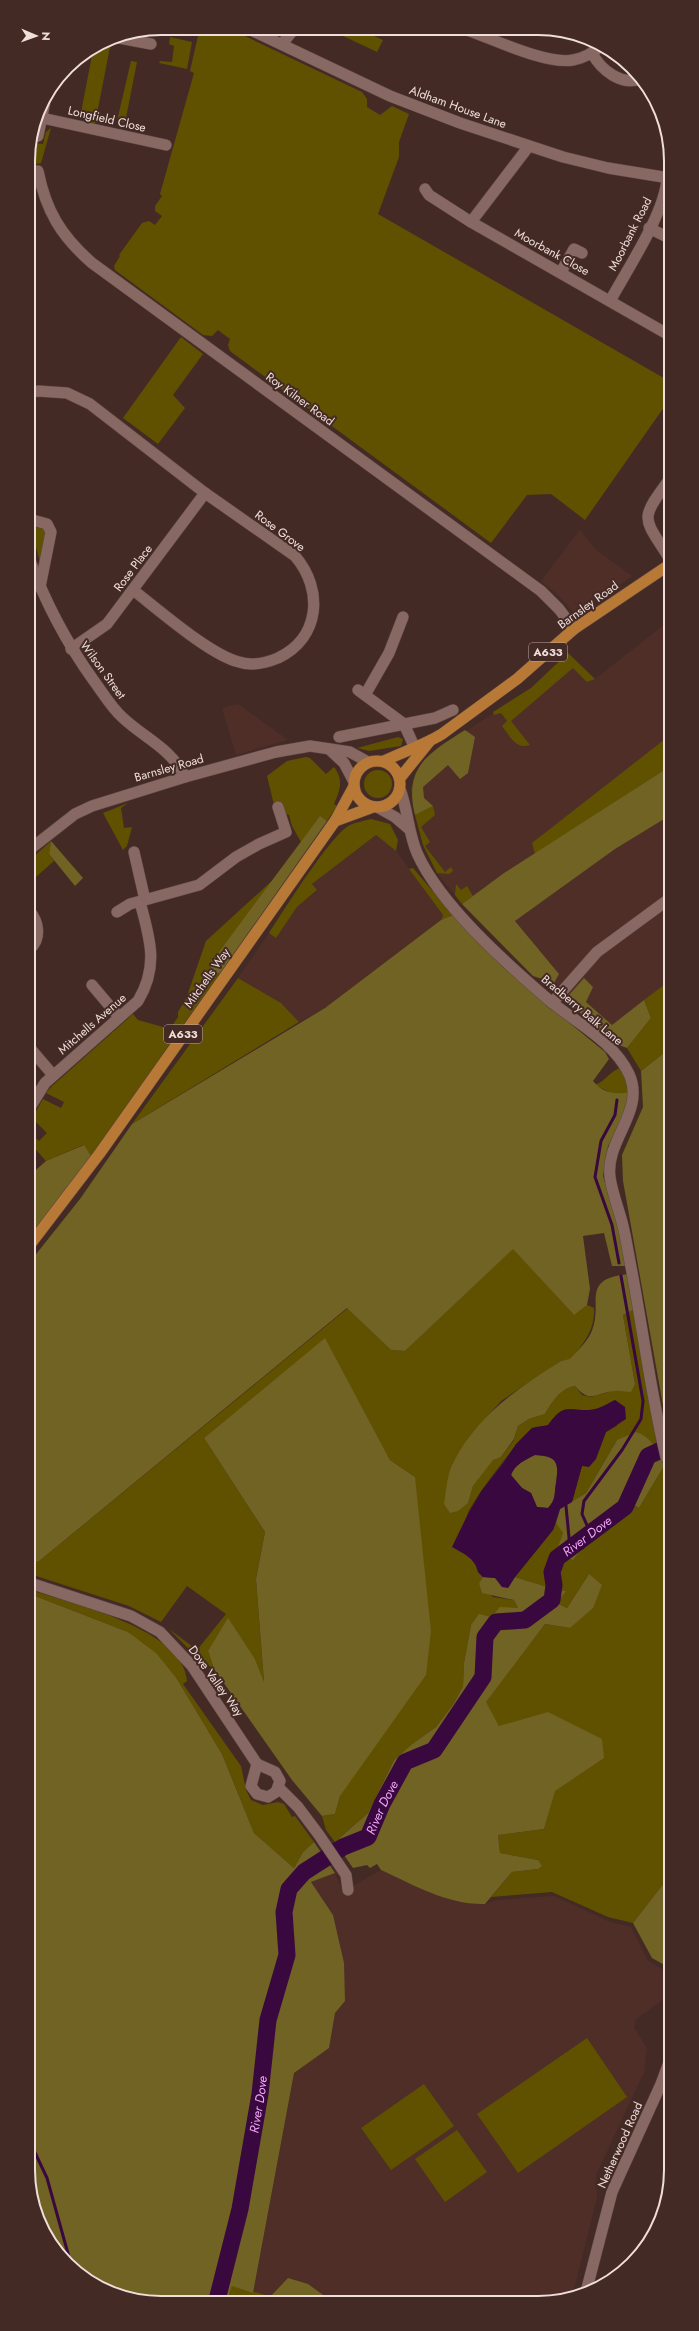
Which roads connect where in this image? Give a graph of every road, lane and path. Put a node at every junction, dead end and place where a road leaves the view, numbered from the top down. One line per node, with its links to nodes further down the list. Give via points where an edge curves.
1 (262, 35): 6 (street, Aldham House Lane)
2 (289, 35): 6 (street)
3 (481, 35): 8 (street, via 559,60 572,60)
4 (127, 39): 5 (street)
5 (151, 44)
6 (282, 44): 14 (street, Aldham House Lane, via 400,101)
7 (596, 49): 8 (street)
8 (592, 53): 9 (street, via 608,73)
9 (634, 80)
10 (43, 119): 13 (street, Longfield Close, via 145,145)
11 (39, 129): 12 (street)
12 (38, 136)
13 (166, 145)
14 (529, 146): 16 (street, Aldham House Lane, via 608,168); 19 (street)
15 (38, 171): 36 (street, Roy Kilner Road, via 46,199 61,232 92,264 541,591)
16 (664, 177)
17 (425, 189): 19 (street, Moorbank Close, via 429,195)
18 (664, 196): 20 (street, Moorbank Road)
19 (471, 222): 23 (street, Moorbank Close)
20 (649, 228): 21 (street); 24 (street, Moorbank Road)
21 (664, 236)
22 (582, 253): 23 (street, via 574,249)
23 (561, 272): 24 (street, Moorbank Close)
24 (610, 301): 25 (street, Moorbank Close)
25 (664, 332)
26 (35, 392): 28 (street, Rose Grove, via 67,394 90,404)
27 (664, 487): 30 (street, via 647,512 648,524)
28 (205, 493): 34 (street, Rose Place); 34 (street, Rose Grove, via 295,556 305,568 311,582 314,610 305,635 298,645 274,660 240,663 213,650)
29 (35, 521): 33 (street, via 47,524 51,532)
30 (664, 550)
31 (664, 567): 36 (main road, Barnsley Road / A633)
32 (35, 574): 33 (street, Wilson Street)
33 (40, 588): 37 (street, Wilson Street)
34 (133, 590): 37 (street, Rose Place, via 107,624)
35 (404, 618): 39 (street, via 389,653 361,692)
36 (574, 629): 41 (main road, Barnsley Road / A633, via 517,679)
37 (71, 649): 46 (street, Wilson Street, via 122,717 167,751 179,764)
38 (453, 710): 39 (street, via 435,718)
39 (404, 724): 40 (street); 42 (street)
40 (339, 736)
41 (429, 742): 42 (main road, Barnsley Road); 47 (main road, Barnsley Road / A633)
42 (414, 746): 44 (main road, Barnsley Road)
43 (329, 749): 45 (street, Barnsley Road, via 350,752); 46 (street, Barnsley Road, via 299,746); 48 (street, via 344,763)
44 (384, 761): 45 (main road); 47 (main road, via 394,767)
45 (368, 762): 48 (main road, via 357,771)
46 (185, 777): 54 (street, Barnsley Road, via 92,806 75,814)
47 (400, 778): 49 (main road)
48 (354, 784): 51 (main road, via 358,798); 52 (main road, Mitchells Way)
49 (400, 789): 51 (main road, via 389,804); 53 (street, Bradberry Balk Lane)
50 (278, 807): 56 (street, via 286,832 236,857 200,885)
51 (375, 807): 52 (main road); 53 (street, via 395,817)
52 (335, 821): 67 (main road, Mitchells Way / A633, via 100,1153)
53 (409, 829): 62 (street, Bradberry Balk Lane, via 428,873 505,962)
54 (35, 845)
55 (134, 852): 56 (street, Mitchells Avenue)
56 (143, 901): 58 (street, via 130,904); 63 (street, Mitchells Avenue, via 151,950 150,973 138,1001)
57 (664, 903): 62 (street, via 597,952)
58 (117, 912)
59 (35, 918): 60 (street, via 38,930)
60 (35, 941)
61 (92, 985): 63 (street)
62 (552, 1003): 68 (street, Bradberry Balk Lane, via 609,1047 624,1065 632,1082 632,1109 616,1144 609,1176 622,1223)
63 (119, 1018): 65 (street, Mitchells Avenue)
64 (35, 1054): 65 (street)
65 (53, 1075): 66 (street, Mitchells Avenue)
66 (35, 1100)
67 (35, 1239)
68 (664, 1445)
69 (35, 1586): 70 (street, Dove Valley Way, via 131,1616 160,1632 192,1666)
70 (257, 1764): 71 (street, via 275,1772 280,1781); 71 (street, via 251,1783 256,1794 268,1797)
71 (279, 1788): 72 (street, via 298,1807 344,1871)
72 (348, 1890)
73 (664, 2076): 74 (street, Netherwood Road, via 612,2192)
74 (588, 2286)

